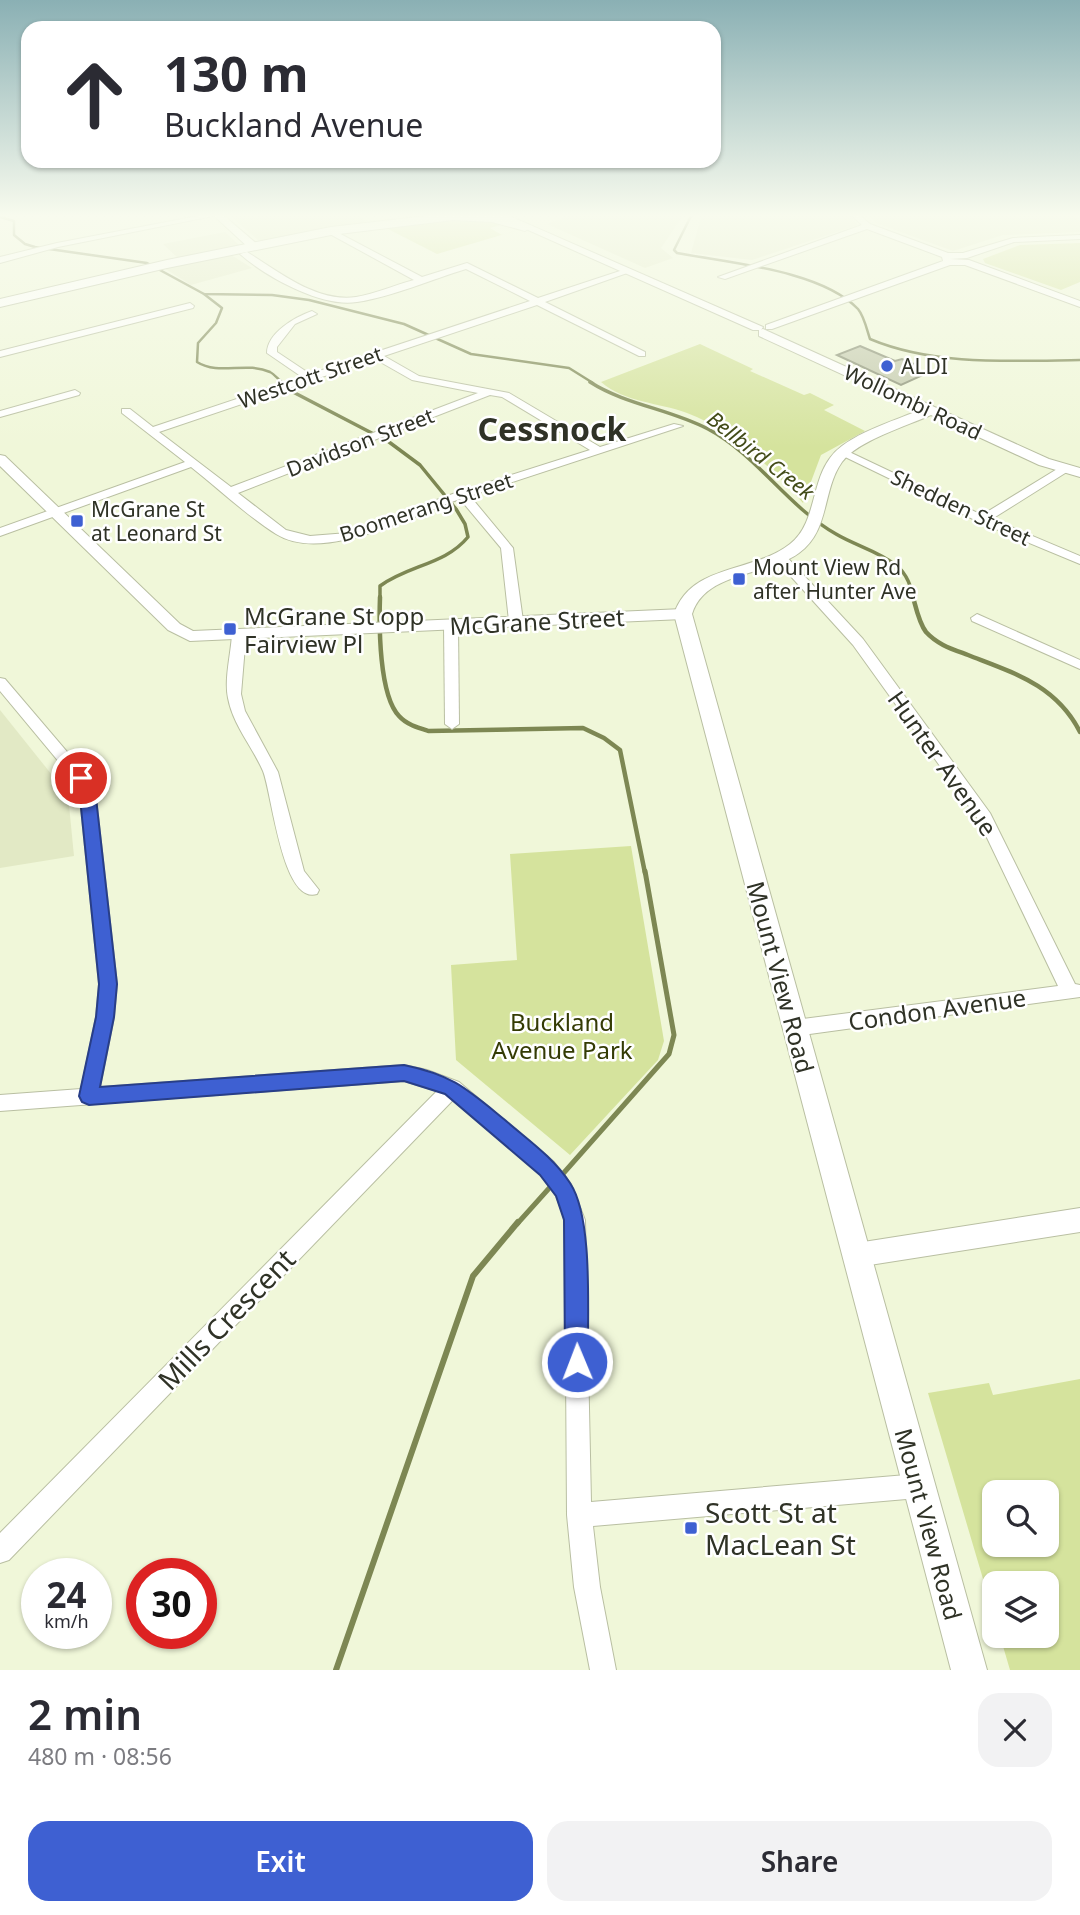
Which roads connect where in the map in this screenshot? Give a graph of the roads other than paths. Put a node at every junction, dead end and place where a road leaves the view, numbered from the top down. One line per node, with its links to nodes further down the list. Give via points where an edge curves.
1 (47, 292): 12 (main road)
2 (310, 292): 3 (street, via 356,300)
3 (382, 292)
4 (518, 292): 10 (street)
5 (560, 292): 10 (street, Westcott Street)
6 (676, 292): 11 (main road, Wollombi Road)
7 (677, 292): 11 (main road, Wollombi Road)
8 (867, 292): 16 (street)
9 (1049, 292): 13 (street)
10 (536, 301): 18 (street); 19 (street, Westcott Street)
11 (698, 302): 16 (main road, Wollombi Road)
12 (0, 303)
13 (1080, 304)
14 (190, 306): 17 (street)
15 (312, 314): 20 (street, via 292,322 272,347 272,353)
16 (765, 329): 23 (main road, Wollombi Road); 24 (main road, Wollombi Road)
17 (0, 354)
18 (642, 354)
19 (375, 355): 20 (street, Westcott Street); 21 (street, via 416,378)
20 (308, 377): 29 (street, Westcott Street)
21 (489, 392): 30 (street, via 505,395); 35 (street, Davidson Street)
22 (75, 393): 26 (street)
23 (903, 393): 24 (main road); 27 (main road, Wollombi Road)
24 (931, 410): 27 (main road); 31 (main road); 34 (main road, Wollombi Road, via 1044,462)
25 (125, 411): 29 (street, Boomerang Street)
26 (0, 414)
27 (967, 422): 34 (main road, Wollombi Road)
28 (678, 426): 30 (street, Boomerang Street)
29 (153, 430): 33 (street, Boomerang Street)
30 (599, 451): 36 (street, Boomerang Street)
31 (843, 452): 38 (street, Shedden Street); 40 (main road, via 830,471 800,544)
32 (0, 458): 37 (street, McGrane Street)
33 (192, 463): 35 (street, Boomerang Street); 37 (street)
34 (1073, 470): 38 (street)
35 (229, 492): 36 (street, Boomerang Street, via 282,533 310,540 350,536)
36 (452, 498): 44 (street, via 508,548)
37 (56, 512): 39 (street); 47 (street, McGrane Street, via 182,632 195,636)
38 (983, 520): 41 (street, Shedden Street)
39 (0, 532)
40 (780, 557): 42 (main road, via 701,588 686,601); 52 (street, Hunter Avenue, via 858,642 985,817)
41 (1080, 560)
42 (682, 614): 44 (street, McGrane Street); 53 (main road, Mount View Road)
43 (977, 618): 48 (street)
44 (516, 621): 45 (street, McGrane Street)
45 (451, 625): 46 (street, McGrane Street); 50 (street)
46 (380, 628): 47 (street, McGrane Street)
47 (239, 634): 51 (street, via 234,694 238,711 271,772 296,873)
48 (1080, 665)
49 (0, 682): 55 (street, via 81,778 88,798 108,984)
50 (452, 724)
51 (311, 890)
52 (1075, 991): 53 (street, Condon Avenue)
53 (795, 1028): 58 (main road, Mount View Road)
54 (452, 1088): 55 (street, via 404,1073); 60 (street, via 547,1168 564,1191 575,1220); 61 (street, Mills Crescent)
55 (89, 1096): 56 (street)
56 (0, 1103)
57 (1080, 1220): 58 (street)
58 (857, 1255): 59 (main road, Mount View Road)
59 (918, 1486): 60 (street); 63 (main road, Mount View Road)
60 (579, 1515): 62 (street)
61 (0, 1551)
62 (603, 1670)
63 (969, 1670)

